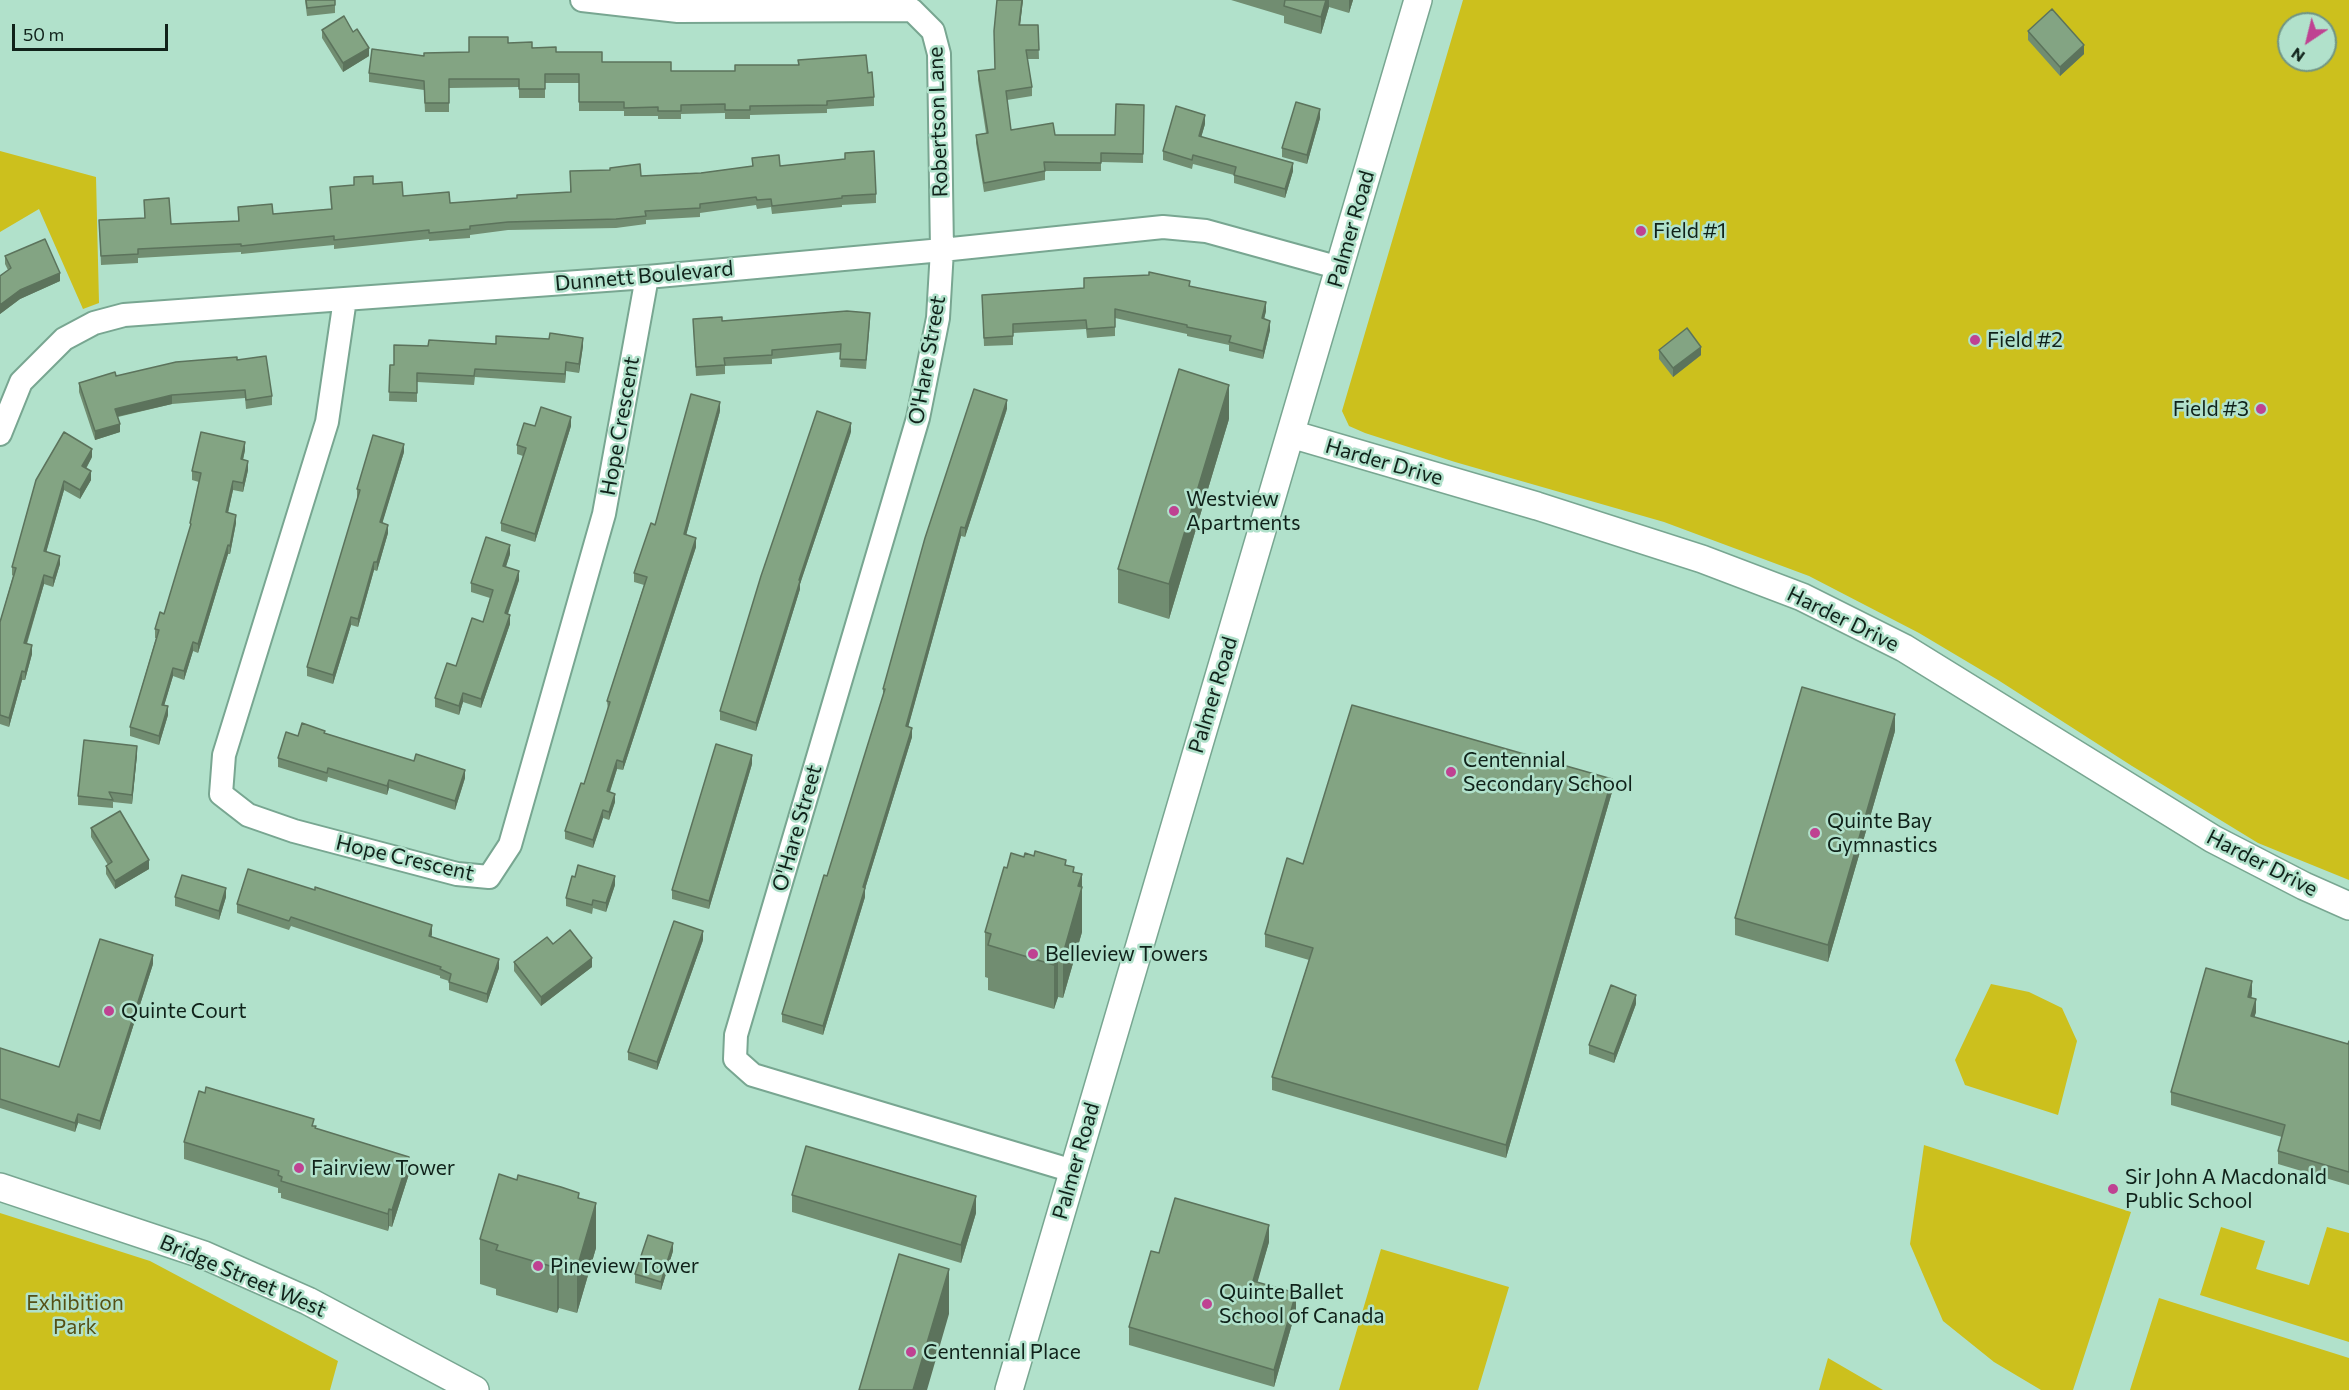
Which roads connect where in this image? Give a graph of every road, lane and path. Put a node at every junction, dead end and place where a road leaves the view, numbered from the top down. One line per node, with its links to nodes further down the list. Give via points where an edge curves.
1 (582, 0): 3 (street, Robertson Lane, via 678,11 912,10 933,32 939,54)
2 (1418, 0): 4 (street, Palmer Road)
3 (942, 250): 4 (street, Dunnett Boulevard, via 1163,227 1206,231); 5 (street, Dunnett Boulevard); 10 (street, O'Hare Street, via 938,318 918,418 736,1035 735,1059 753,1075)
4 (1340, 268): 8 (street, Palmer Road)
5 (647, 277): 6 (street, Dunnett Boulevard); 6 (street, Hope Crescent, via 604,514 510,845 489,876 457,874 294,831 248,816 221,794 224,755 327,422)
6 (345, 299): 7 (street, Dunnett Boulevard, via 124,315 94,323 64,339 21,382)
7 (0, 434)
8 (1291, 434): 9 (street, Harder Drive, via 1548,509 1702,559 1802,597 1904,648 2213,839); 10 (street, Palmer Road)
9 (2349, 906)
10 (1073, 1171): 13 (street, Palmer Road)
11 (0, 1187): 12 (street, Bridge Street West, via 204,1255 308,1301)
12 (475, 1390)
13 (1009, 1390)

